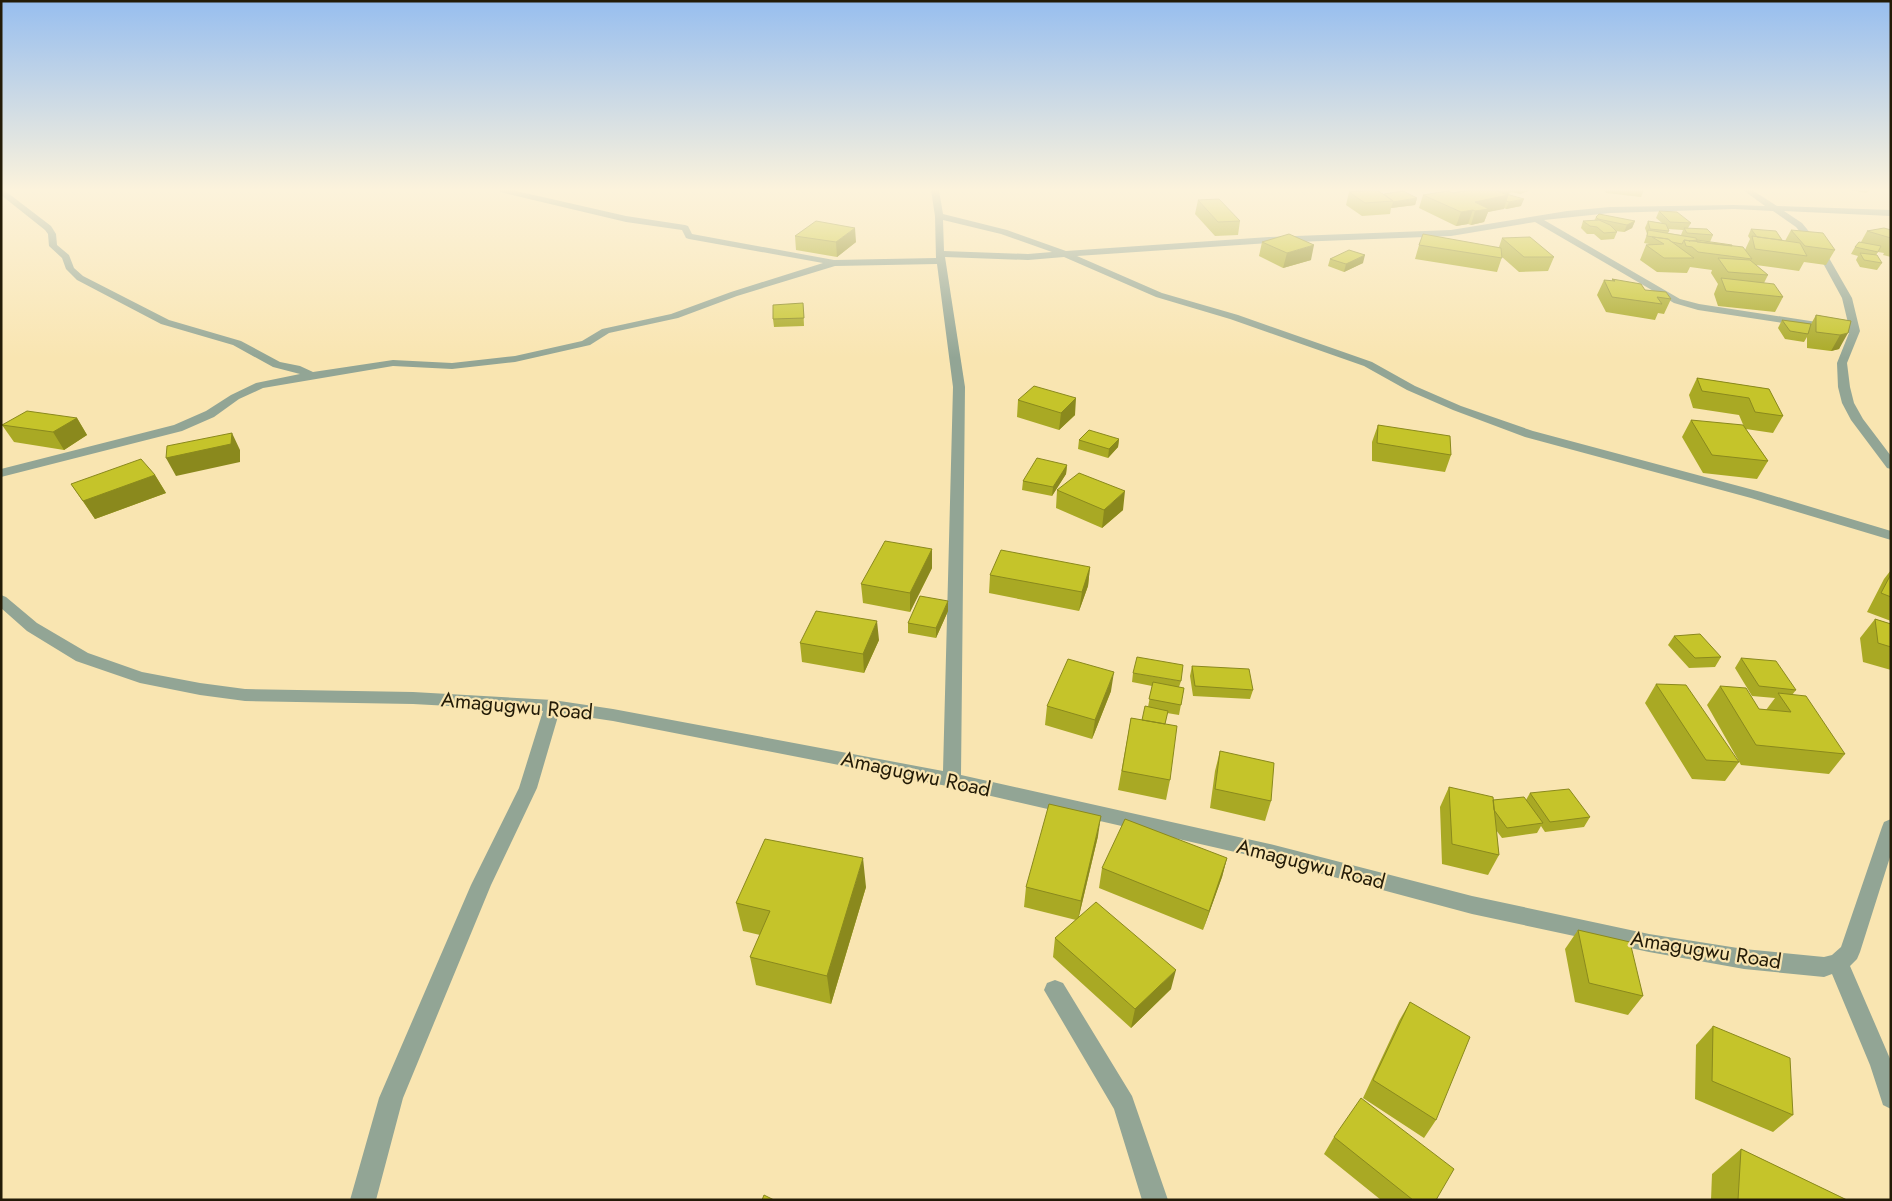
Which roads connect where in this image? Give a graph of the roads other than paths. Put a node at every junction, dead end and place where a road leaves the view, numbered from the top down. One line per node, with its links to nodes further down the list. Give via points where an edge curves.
1 (53, 246): 12 (street, via 66,257 66,263 80,278 165,322 220,337 277,364 305,371 307,375)
2 (743, 246): 10 (street)
3 (940, 246): 9 (street)
4 (1043, 246): 8 (street)
5 (1181, 246): 8 (street)
6 (1583, 246): 11 (street, via 1677,301)
7 (1817, 246): 11 (street, via 1846,298)
8 (1065, 254): 9 (street); 15 (street, via 1159,296 1234,317 1368,364 1457,408 1529,434 1756,495)
9 (941, 257): 10 (street); 18 (street, via 959,387)
10 (834, 263): 12 (street, via 674,316 606,331 586,343 515,359 452,366 393,364)
11 (1856, 332): 13 (street, via 1842,363 1848,403)
12 (303, 377): 14 (street, via 260,385 178,428)
13 (1891, 465)
14 (1, 473)
15 (1891, 536)
16 (1, 600): 17 (street, Amagugwu Road, via 32,627 82,658 140,677 191,688 245,694 414,698)
17 (553, 706): 18 (street, Amagugwu Road); 23 (street, via 528,788 482,885 391,1098)
18 (952, 780): 20 (street, Amagugwu Road, via 1274,853 1472,905 1649,942 1744,959 1824,967)
19 (1891, 827): 20 (street, via 1850,952)
20 (1838, 963): 22 (street)
21 (1055, 990): 24 (street, via 1124,1104)
22 (1891, 1097)
23 (363, 1200)
24 (1156, 1200)

